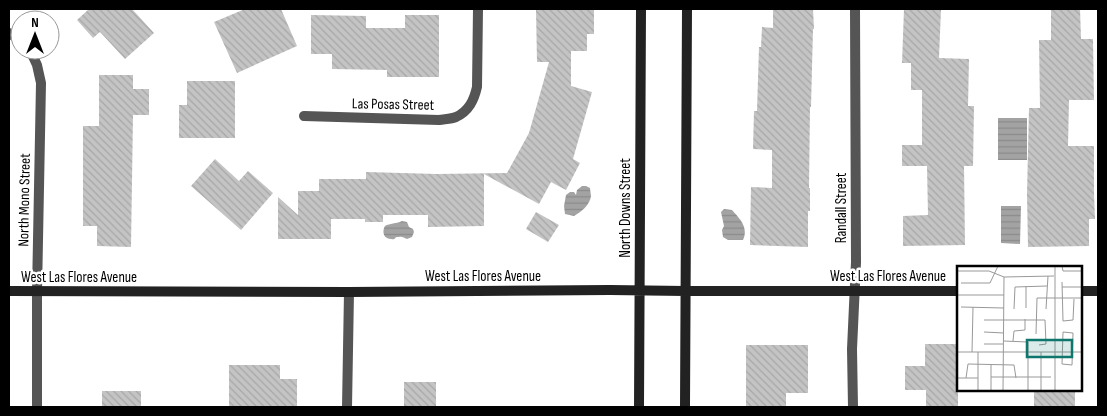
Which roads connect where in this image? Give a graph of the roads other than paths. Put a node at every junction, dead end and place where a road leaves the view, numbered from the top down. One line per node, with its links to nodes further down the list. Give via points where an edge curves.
1 (478, 9): 6 (street, Las Posas Street, via 475,99 456,117 439,120)
2 (641, 9): 7 (main road, North Downs Street)
3 (687, 9): 9 (main road)
4 (856, 9): 10 (street, Randall Street)
5 (35, 60): 14 (street, North Mono Street, via 41,83)
6 (304, 116)
7 (639, 290): 9 (main road, West Las Flores Avenue); 15 (main road, West Las Flores Avenue); 18 (main road, North Downs Street)
8 (9, 291): 14 (main road, West Las Flores Avenue)
9 (685, 291): 10 (main road, West Las Flores Avenue); 19 (main road)
10 (854, 291): 11 (main road, West Las Flores Avenue); 20 (street, Randall Street)
11 (957, 291)
12 (1082, 291): 13 (main road)
13 (1098, 291)
14 (37, 292): 15 (main road, West Las Flores Avenue); 16 (street, North Mono Street)
15 (349, 292): 17 (street)
16 (37, 407)
17 (347, 407)
18 (639, 407)
19 (685, 407)
20 (853, 407)

